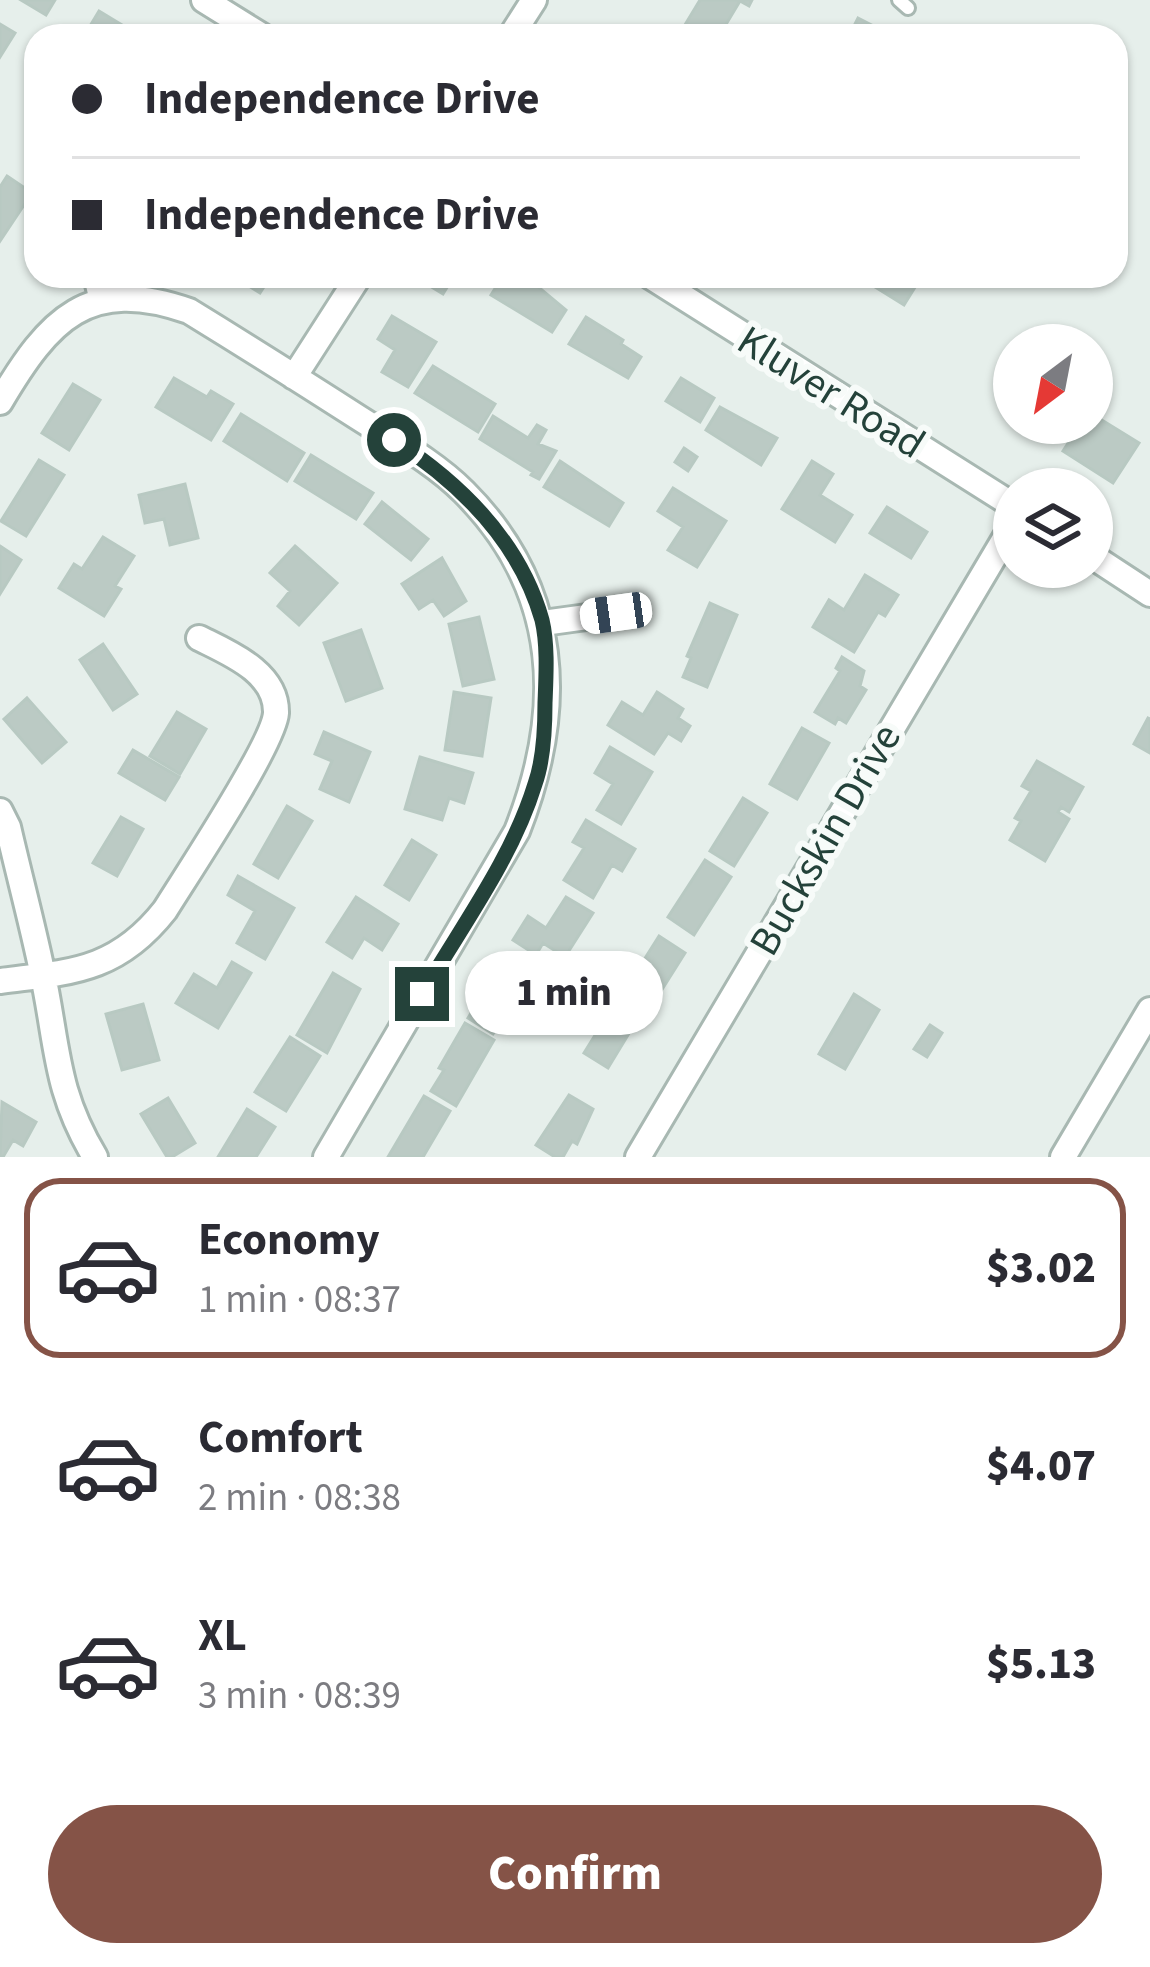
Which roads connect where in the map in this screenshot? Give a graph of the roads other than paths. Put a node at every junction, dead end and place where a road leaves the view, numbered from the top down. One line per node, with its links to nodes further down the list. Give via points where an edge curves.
1 (204, 0): 2 (street)
2 (243, 24)
3 (99, 288): 6 (street, via 189,310); 7 (street, via 48,331)
4 (351, 288): 6 (street)
5 (669, 288): 8 (street, Kluver Road)
6 (294, 376): 13 (street, via 464,492 524,575)
7 (0, 402)
8 (993, 493)
9 (993, 558): 21 (street, Buckskin Drive)
10 (1113, 570): 11 (street)
11 (1150, 594)
12 (616, 613): 13 (street)
13 (543, 623): 20 (street, via 545,732 537,782 517,831)
14 (200, 638): 16 (street, via 266,682 276,712 262,749 146,934 123,954)
15 (0, 811): 16 (street)
16 (44, 976): 17 (street); 19 (street, via 55,1060)
17 (0, 980)
18 (1149, 1012): 22 (street)
19 (95, 1157)
20 (326, 1157)
21 (638, 1157)
22 (1063, 1157)

